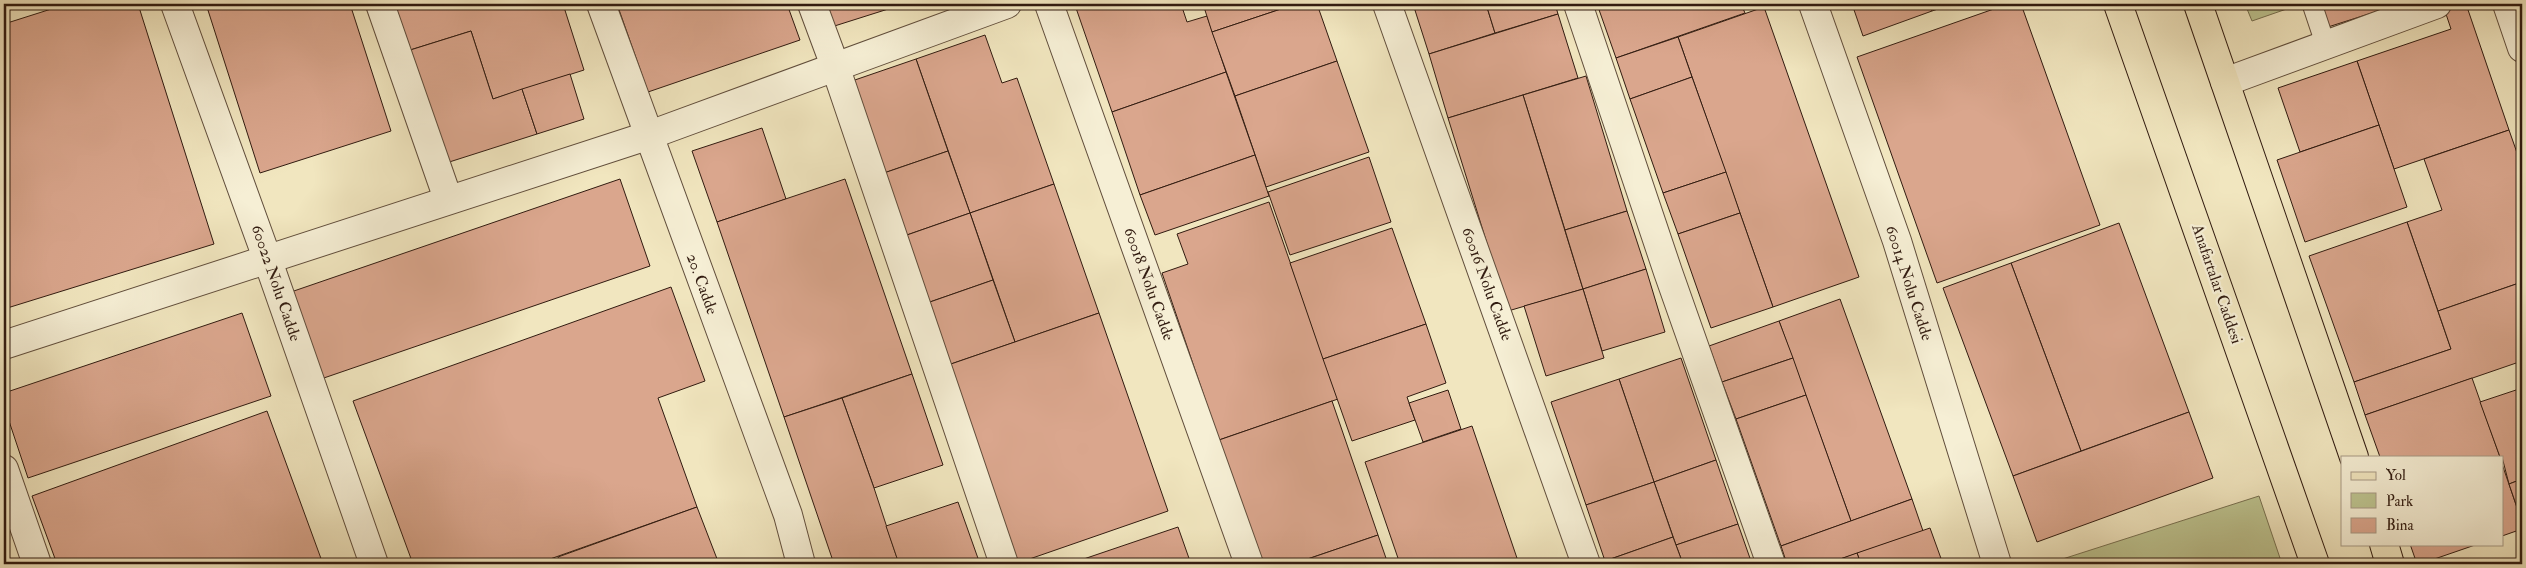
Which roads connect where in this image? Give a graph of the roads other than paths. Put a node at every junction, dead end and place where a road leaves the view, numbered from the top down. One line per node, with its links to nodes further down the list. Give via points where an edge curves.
1 (175, 4): 21 (street, 60022 Nolu Cadde)
2 (380, 4): 20 (street)
3 (600, 4): 19 (street, 20. Cadde)
4 (812, 4): 17 (street)
5 (1007, 4): 17 (street)
6 (1049, 4): 30 (street, 60018 Nolu Cadde)
7 (1387, 4): 31 (street, 60016 Nolu Cadde)
8 (1578, 4): 32 (street)
9 (1813, 4): 33 (street, 60014 Nolu Cadde, via 1897,241)
10 (2118, 4): 34 (main road, Anafartalar Caddesi)
11 (2198, 4): 18 (main road)
12 (2312, 4): 15 (lane)
13 (2437, 4): 15 (street)
14 (2507, 4): 16 (street)
15 (2325, 43): 18 (street)
16 (2522, 48)
17 (835, 66): 19 (street); 29 (street)
18 (2225, 82): 23 (main road)
19 (647, 136): 20 (street); 28 (street, 20. Cadde, via 788,516)
20 (448, 199): 21 (street)
21 (268, 258): 22 (street); 27 (street, 60022 Nolu Cadde)
22 (4, 345)
23 (2354, 456)
24 (4, 469): 26 (street)
25 (2385, 546): 35 (main road)
26 (37, 564)
27 (374, 564)
28 (801, 564)
29 (1004, 564)
30 (1249, 564)
31 (1586, 564)
32 (1770, 564)
33 (1997, 564)
34 (2315, 564)
35 (2390, 564)

